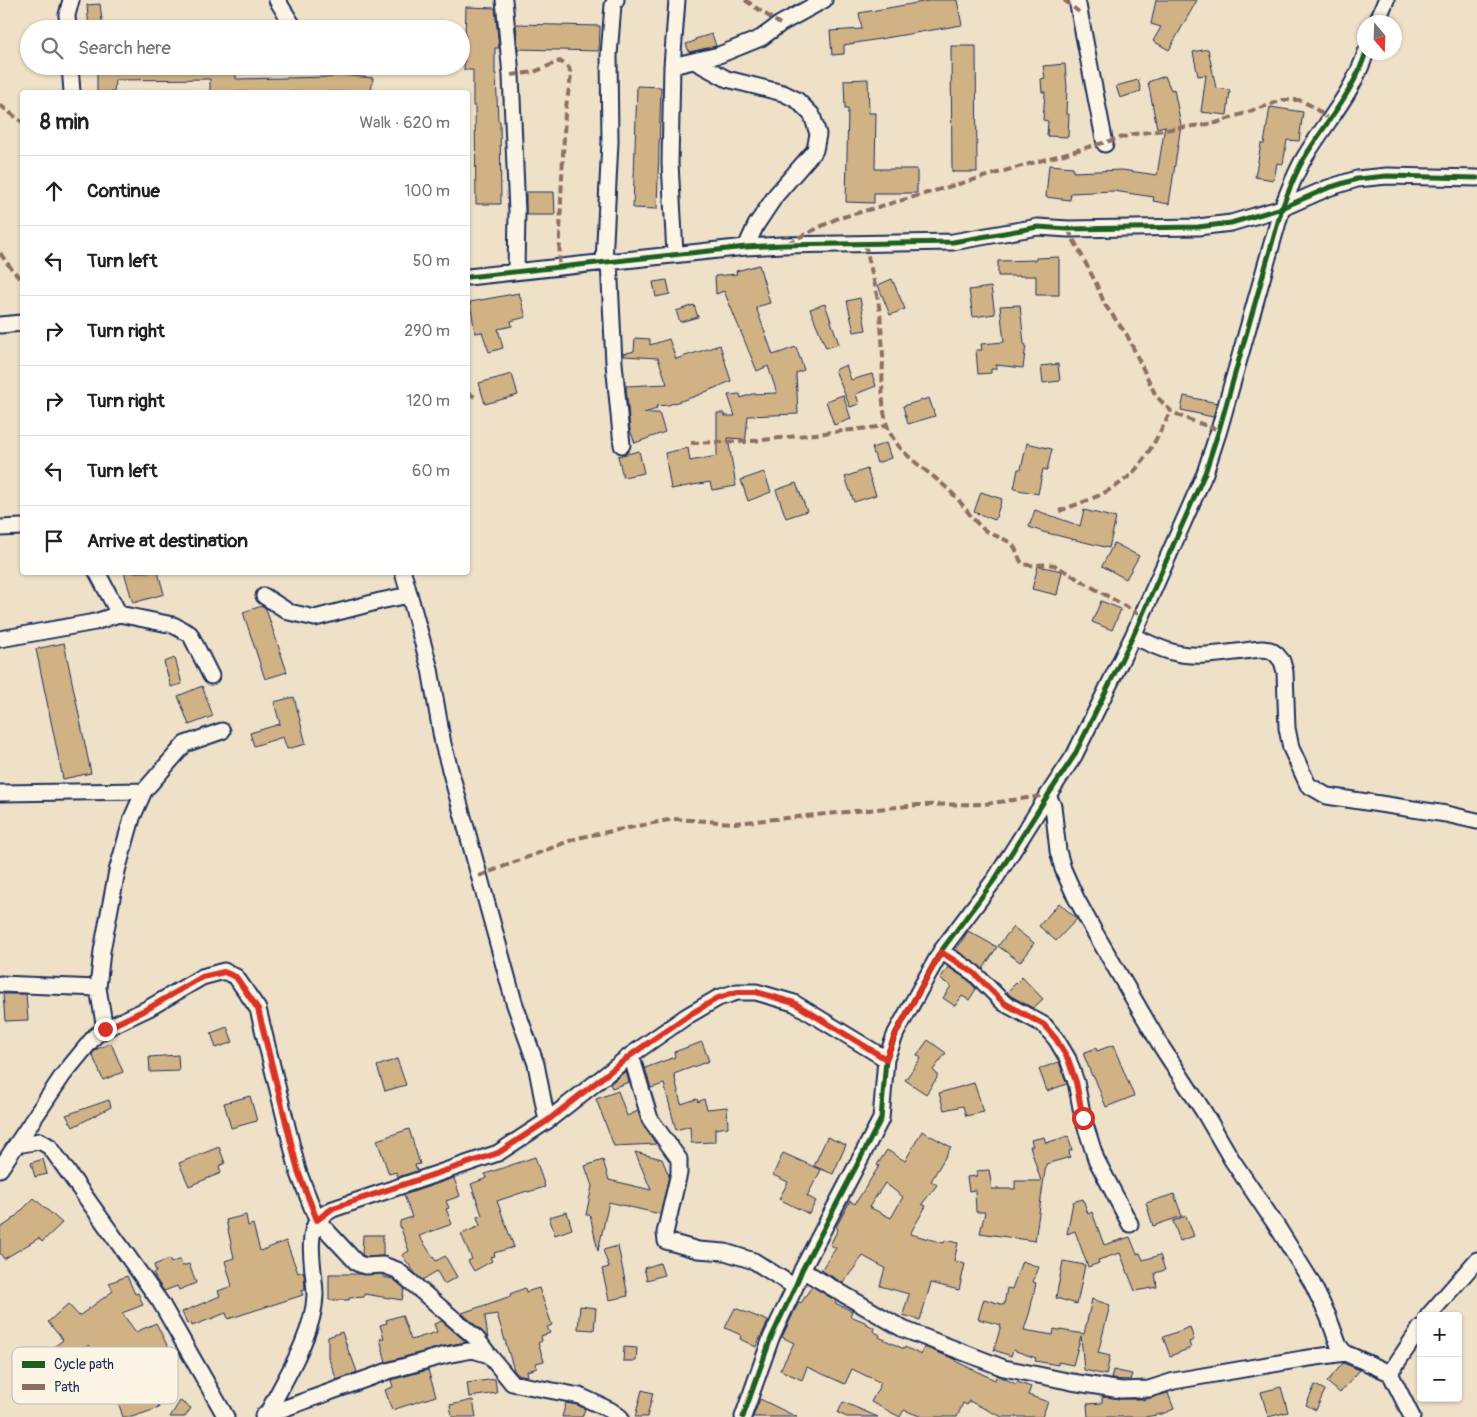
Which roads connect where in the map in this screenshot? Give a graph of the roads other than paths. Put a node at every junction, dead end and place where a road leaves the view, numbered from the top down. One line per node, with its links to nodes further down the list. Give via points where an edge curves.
1 (71, 0): 10 (street)
2 (277, 0): 11 (street)
3 (504, 0): 23 (street, via 511,76)
4 (616, 0): 22 (street, via 610,55)
5 (677, 0): 14 (street)
6 (824, 0): 13 (street, via 761,38)
7 (1077, 0): 17 (street)
8 (1386, 0): 9 (street)
9 (1380, 15)
10 (67, 20)
11 (289, 20)
12 (1364, 60): 19 (street, via 1347,94 1305,156)
13 (694, 61): 14 (street); 20 (street, via 727,79 797,100 812,116 818,134 815,150 776,195)
14 (672, 66): 21 (street, via 670,163)
15 (71, 75): 16 (street)
16 (72, 90)
17 (1105, 144)
18 (1477, 178): 19 (street, via 1387,176 1357,179)
19 (1282, 208): 20 (street, via 1231,223 1198,227 1038,227 953,242); 35 (street, via 1205,473)
20 (746, 247): 21 (street)
21 (675, 254): 22 (street)
22 (607, 261): 23 (street); 27 (street)
23 (516, 271): 24 (street)
24 (470, 277)
25 (20, 323): 26 (street)
26 (0, 325)
27 (622, 445)
28 (20, 527): 29 (street)
29 (0, 528)
30 (99, 575): 34 (street)
31 (405, 575): 32 (street)
32 (409, 595): 33 (street, via 315,618 289,612); 49 (street, via 430,669 443,744 514,1002 536,1064)
33 (264, 596)
34 (119, 614): 36 (street, via 95,622); 37 (street, via 173,625 190,634)
35 (1133, 636): 41 (street, via 1074,756); 42 (street, via 1177,654 1270,650 1282,661 1286,728 1291,748 1308,785 1327,796)
36 (0, 639)
37 (211, 676)
38 (222, 731): 39 (street, via 185,744)
39 (144, 791): 40 (street); 45 (street, via 132,818 117,871)
40 (0, 794)
41 (1048, 795): 43 (street, via 995,879); 59 (street, via 1053,806 1063,869 1076,898 1161,1046 1311,1281)
42 (1477, 821)
43 (941, 952): 48 (street, via 896,1033); 53 (street, via 974,973 1004,1003 1044,1025 1056,1039 1076,1082 1096,1159)
44 (0, 984): 45 (street)
45 (98, 988): 46 (street)
46 (105, 1029): 50 (street, via 95,1036 63,1075); 52 (street, via 202,977 224,972 236,977 258,1009 298,1171)
47 (631, 1055): 48 (street, via 718,998 737,992 756,992 794,1003); 49 (street); 56 (street, via 650,1119 679,1159 666,1241 754,1261)
48 (886, 1059): 55 (street, via 881,1119)
49 (547, 1121): 52 (street, via 498,1153 333,1208)
50 (16, 1146): 51 (street); 63 (street, via 40,1141 50,1147 161,1303)
51 (0, 1169)
52 (317, 1220): 60 (street, via 357,1262 397,1270 477,1340); 62 (street, via 311,1238 315,1294 312,1318 305,1339)
53 (1130, 1224)
54 (1477, 1260): 57 (street)
55 (802, 1270): 56 (street); 59 (street, via 903,1329 1004,1368 1088,1385 1121,1390 1149,1389 1174,1381)
56 (795, 1287): 65 (street, via 771,1338)
57 (1432, 1312)
58 (1417, 1332): 61 (street)
59 (1345, 1353): 61 (street)
60 (489, 1355): 62 (street, via 473,1350 446,1354 388,1371); 64 (street, via 512,1383 580,1396)
61 (1390, 1373): 66 (street)
62 (265, 1416)
63 (226, 1417)
64 (620, 1417)
65 (743, 1417)
66 (1412, 1417)

